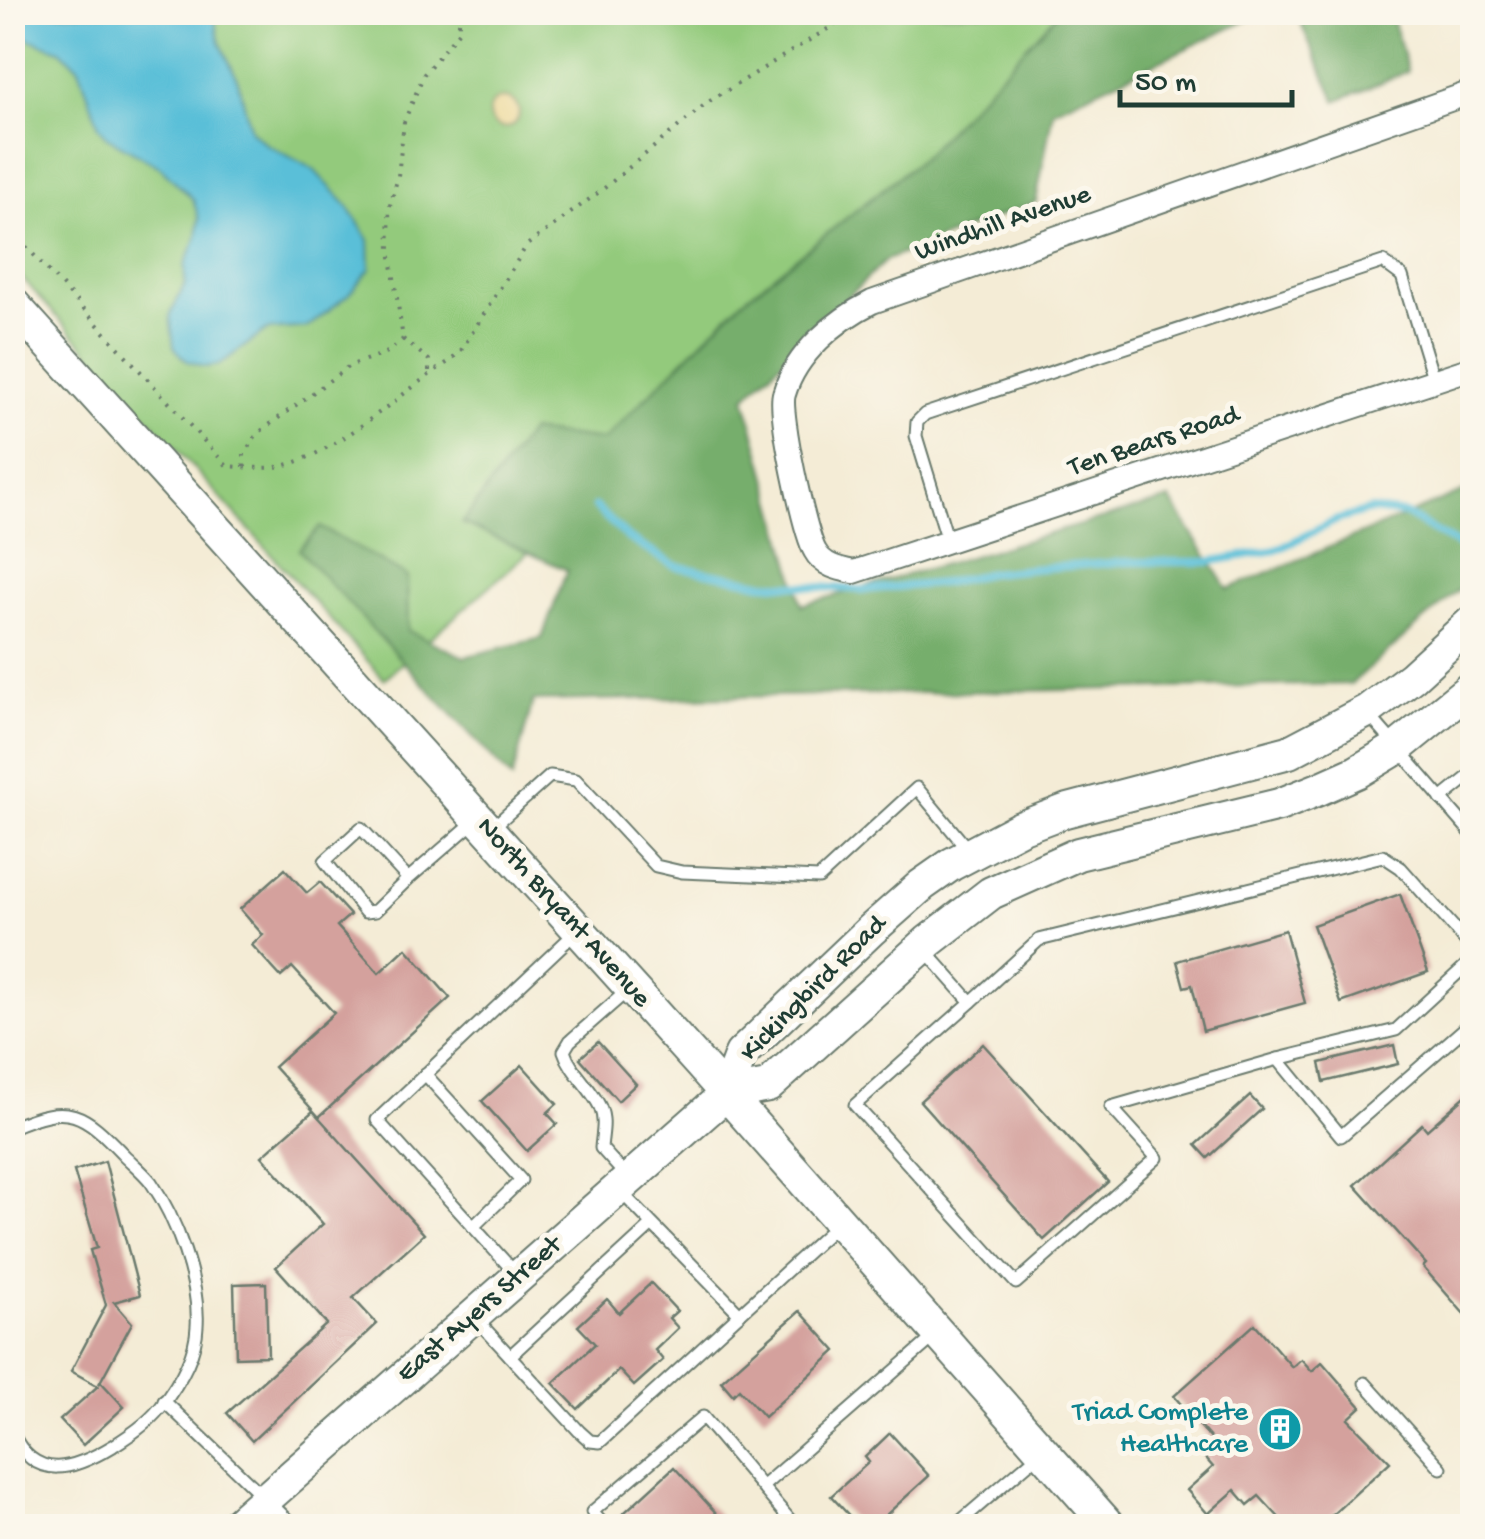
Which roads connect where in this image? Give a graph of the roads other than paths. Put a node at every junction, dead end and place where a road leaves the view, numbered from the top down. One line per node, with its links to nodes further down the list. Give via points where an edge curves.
1 (1472, 92): 6 (street, Windhill Avenue, via 842,317 800,362 783,396 783,428 815,552 832,568)
2 (12, 303): 13 (street, North Bryant Avenue)
3 (1472, 368): 4 (street, Ten Bears Road)
4 (1434, 381): 5 (street, Ten Bears Road); 5 (lane, via 1402,276 1382,262 925,414 916,436)
5 (948, 541): 6 (street, Ten Bears Road)
6 (854, 572)
7 (1472, 622): 9 (street, Kickingbird Road)
8 (1472, 686): 10 (street, Kickingbird Road)
9 (1366, 711): 10 (lane); 15 (street, Kickingbird Road, via 1289,752 1065,811)
10 (1397, 748): 12 (lane); 18 (street, Kickingbird Road, via 1278,805 1078,854 1027,874)
11 (1472, 774): 12 (lane)
12 (1441, 800): 14 (lane)
13 (483, 824): 15 (lane, via 550,776 576,780 656,866 819,878 917,788); 16 (lane); 17 (street, North Bryant Avenue)
14 (1472, 834)
15 (970, 852): 26 (street, Kickingbird Road, via 922,885 748,1047)
16 (408, 879): 16 (lane, via 360,828 325,861 366,912)
17 (578, 930): 21 (street, North Bryant Avenue); 25 (lane)
18 (922, 946): 22 (lane); 26 (street, Kickingbird Road, via 768,1086)
19 (1472, 948): 22 (lane, via 1383,856 1039,940)
20 (1472, 960): 24 (lane, via 1396,1030)
21 (630, 988): 26 (street, North Bryant Avenue); 28 (lane, via 564,1051 600,1106 602,1148)
22 (971, 1002): 24 (lane, via 854,1105 1016,1284 1157,1158 1111,1107)
23 (1472, 1022): 24 (lane, via 1340,1136)
24 (1278, 1059)
25 (426, 1074): 31 (lane, via 522,1180); 31 (lane, via 377,1120)
26 (726, 1094): 28 (street, East Ayers Street); 29 (street, North Bryant Avenue)
27 (12, 1126): 38 (lane, via 52,1111 76,1115 150,1182 190,1265 198,1326 186,1369)
28 (624, 1184): 30 (lane); 32 (street, East Ayers Street)
29 (840, 1222): 33 (lane); 35 (street, North Bryant Avenue)
30 (652, 1224): 33 (lane); 36 (lane)
31 (474, 1227): 32 (lane)
32 (518, 1276): 34 (street, East Ayers Street)
33 (740, 1314): 36 (lane, via 600,1442 590,1440)
34 (473, 1316): 36 (lane); 43 (street, East Ayers Street)
35 (938, 1333): 40 (street, North Bryant Avenue); 42 (lane)
36 (510, 1356)
37 (1365, 1383): 41 (lane)
38 (164, 1402): 39 (lane, via 135,1431 66,1469 30,1457); 43 (lane)
39 (12, 1432)
40 (1043, 1451): 44 (lane); 49 (street, North Bryant Avenue)
41 (1441, 1468)
42 (763, 1486): 47 (lane, via 704,1417 592,1512); 48 (lane)
43 (265, 1499): 45 (street, East Ayers Street); 46 (lane)
44 (960, 1525)
45 (235, 1526)
46 (294, 1526)
47 (606, 1526)
48 (795, 1526)
49 (1109, 1526)

